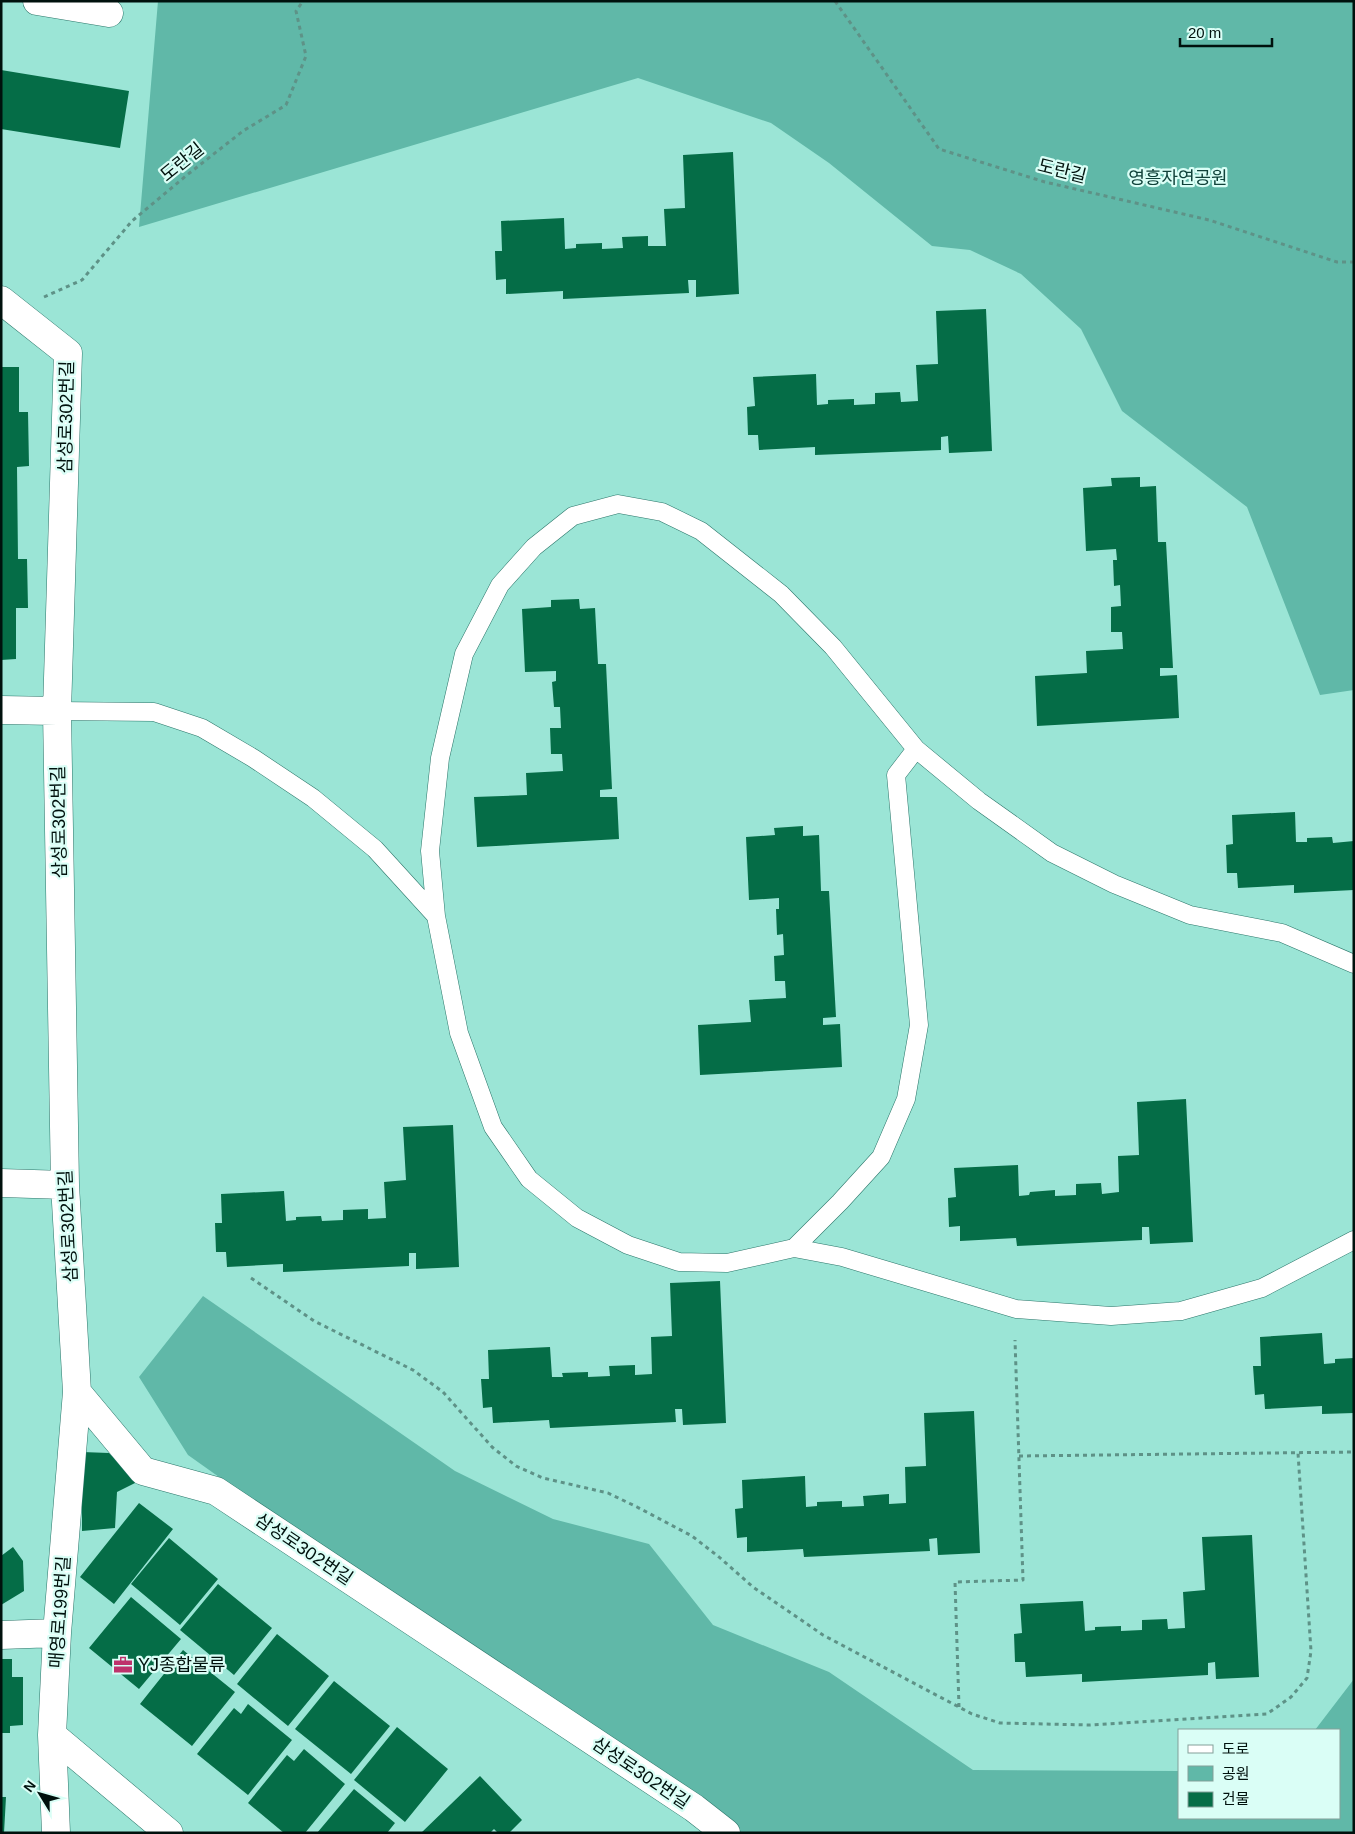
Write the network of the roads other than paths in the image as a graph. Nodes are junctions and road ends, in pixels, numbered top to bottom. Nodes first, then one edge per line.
1 (37, 1) edge
2 (109, 13) dead end
3 (8, 305) edge
4 (1, 710) edge
5 (57, 711) junction
6 (916, 749) junction
7 (436, 916) junction
8 (1354, 964) edge
9 (1, 1183) edge
10 (65, 1186) junction
11 (1354, 1240) edge
12 (794, 1248) junction
13 (77, 1392) junction
14 (57, 1633) junction
15 (1, 1635) edge
16 (52, 1735) junction
17 (56, 1833) edge
18 (169, 1833) edge
19 (726, 1833) edge

1 - 2 street
3 - 5 street, 삼성로302번길
4 - 5 street
5 - 7 lane
5 - 10 street, 삼성로302번길
6 - 7 lane
6 - 8 lane
6 - 12 lane
7 - 12 lane
9 - 10 street
10 - 13 street, 삼성로302번길
11 - 12 lane
13 - 14 street, 매영로199번길
13 - 19 street, 삼성로302번길
14 - 15 street
14 - 16 street, 매영로199번길
16 - 17 street, 매영로199번길
16 - 18 street

